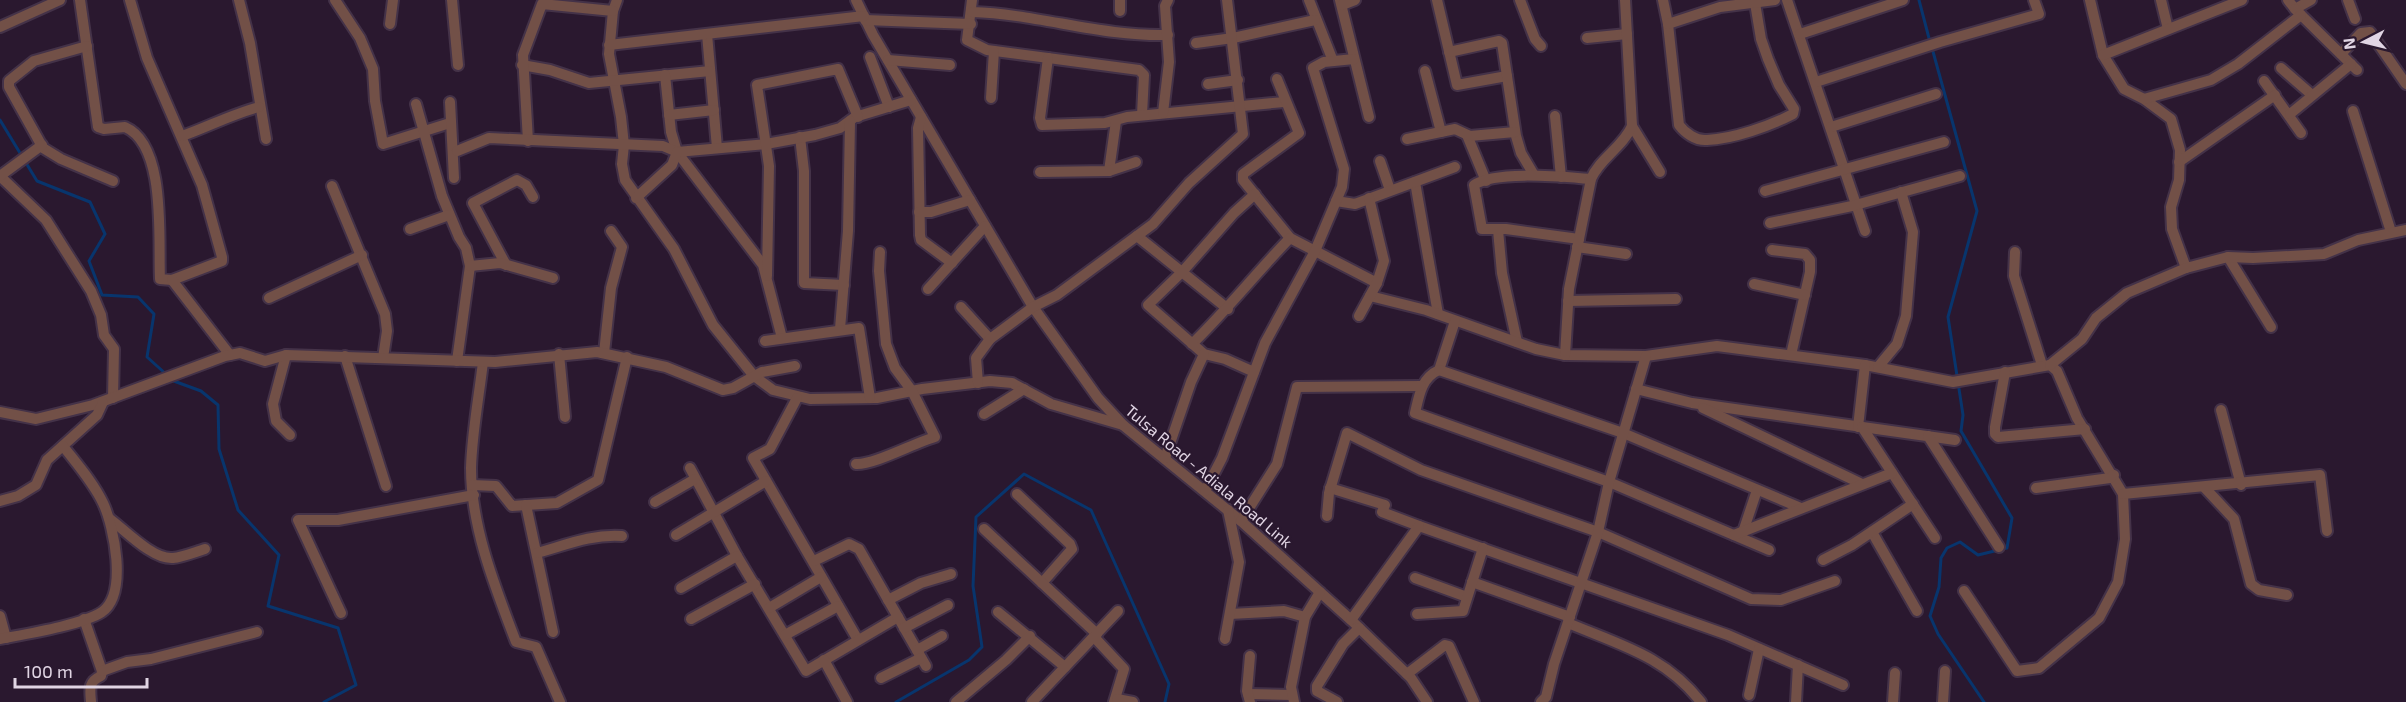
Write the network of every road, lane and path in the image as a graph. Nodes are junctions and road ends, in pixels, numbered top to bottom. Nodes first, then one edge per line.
1 (60, 0) edge
2 (80, 0) edge
3 (130, 0) edge
4 (239, 0) edge
5 (335, 0) edge
6 (393, 0) edge
7 (452, 0) edge
8 (855, 0) edge
9 (972, 0) edge
10 (1168, 0) edge
11 (1227, 0) edge
12 (1309, 0) edge
13 (1355, 0) edge
14 (1437, 0) edge
15 (1520, 0) edge
16 (1625, 0) edge
17 (1663, 0) edge
18 (1774, 0) edge
19 (1787, 0) edge
20 (1903, 0) edge
21 (2034, 0) edge
22 (2090, 0) edge
23 (2161, 0) edge
24 (2242, 0) edge
25 (2288, 0) edge
26 (2311, 0) edge
27 (2348, 0) edge
28 (1341, 2) edge
29 (1755, 3) junction
30 (615, 5) edge
31 (972, 12) junction
32 (2298, 12) junction
33 (865, 18) junction
34 (2355, 19) dead end
35 (1315, 20) junction
36 (390, 24) dead end
37 (971, 24) junction
38 (1668, 24) junction
39 (0, 27) edge
40 (2168, 29) junction
41 (707, 34) junction
42 (1627, 34) junction
43 (1800, 34) junction
44 (1168, 35) junction
45 (1233, 38) junction
46 (1587, 38) dead end
47 (1196, 43) dead end
48 (609, 45) junction
49 (87, 46) junction
50 (1541, 46) dead end
51 (994, 51) junction
52 (1449, 52) junction
53 (2341, 54) junction
54 (2103, 55) junction
55 (870, 57) dead end
56 (1048, 58) junction
57 (1354, 59) junction
58 (888, 60) junction
59 (1333, 62) junction
60 (458, 65) dead end
61 (522, 65) junction
62 (950, 65) dead end
63 (2281, 68) dead end
64 (1425, 71) dead end
65 (711, 72) junction
66 (665, 75) junction
67 (1507, 76) junction
68 (1277, 79) dead end
69 (1238, 80) junction
70 (2264, 81) dead end
71 (614, 82) junction
72 (1816, 82) junction
73 (1208, 84) dead end
74 (2406, 84) edge
75 (1936, 94) dead end
76 (2275, 95) junction
77 (2312, 95) junction
78 (991, 98) dead end
79 (2144, 99) junction
80 (912, 100) junction
81 (450, 102) dead end
82 (1284, 102) junction
83 (416, 104) dead end
84 (1242, 106) junction
85 (259, 107) junction
86 (889, 107) junction
87 (714, 110) junction
88 (2354, 111) dead end
89 (1163, 113) junction
90 (2290, 114) junction
91 (669, 115) junction
92 (1142, 115) junction
93 (1555, 116) dead end
94 (921, 117) junction
95 (1370, 117) dead end
96 (854, 119) junction
97 (1116, 120) junction
98 (450, 123) junction
99 (1632, 126) junction
100 (1831, 127) junction
101 (423, 131) junction
102 (1442, 132) junction
103 (1515, 132) junction
104 (2301, 133) dead end
105 (1467, 135) junction
106 (182, 136) junction
107 (800, 137) junction
108 (266, 139) dead end
109 (1407, 139) dead end
110 (528, 141) junction
111 (1944, 142) dead end
112 (766, 144) junction
113 (42, 145) junction
114 (624, 145) junction
115 (717, 148) junction
116 (457, 151) dead end
117 (677, 153) junction
118 (1380, 161) dead end
119 (1136, 162) dead end
120 (2180, 162) junction
121 (1455, 167) dead end
122 (1846, 170) junction
123 (1110, 171) junction
124 (1040, 172) dead end
125 (1660, 172) dead end
126 (1534, 175) junction
127 (0, 176) edge
128 (1960, 176) dead end
129 (1561, 177) junction
130 (454, 178) dead end
131 (1591, 179) junction
132 (113, 181) dead end
133 (1486, 181) junction
134 (1415, 182) junction
135 (332, 186) dead end
136 (1390, 190) junction
137 (1764, 191) dead end
138 (1901, 192) junction
139 (1255, 194) junction
140 (533, 197) dead end
141 (636, 198) junction
142 (1369, 198) junction
143 (970, 200) junction
144 (1336, 201) junction
145 (1857, 205) junction
146 (919, 212) junction
147 (450, 215) junction
148 (1770, 223) dead end
149 (985, 226) junction
150 (410, 229) dead end
151 (1498, 230) junction
152 (2406, 230) edge
153 (611, 231) dead end
154 (1865, 231) dead end
155 (2391, 232) junction
156 (1137, 236) junction
157 (1290, 238) junction
158 (1578, 243) junction
159 (1772, 250) dead end
160 (1314, 251) junction
161 (880, 252) dead end
162 (2015, 252) dead end
163 (1626, 254) dead end
164 (362, 255) junction
165 (2228, 257) junction
166 (952, 263) junction
167 (506, 265) junction
168 (470, 266) junction
169 (2186, 268) junction
170 (1183, 271) junction
171 (767, 276) junction
172 (552, 278) dead end
173 (172, 280) junction
174 (1377, 283) junction
175 (1754, 284) dead end
176 (844, 285) junction
177 (928, 289) dead end
178 (1805, 295) junction
179 (1370, 296) junction
180 (269, 298) dead end
181 (1676, 299) dead end
182 (1569, 301) junction
183 (961, 307) dead end
184 (1033, 307) junction
185 (1228, 309) junction
186 (1438, 314) junction
187 (1359, 316) dead end
188 (1455, 321) junction
189 (2271, 327) dead end
190 (840, 329) junction
191 (782, 338) junction
192 (990, 339) junction
193 (765, 341) dead end
194 (1517, 342) junction
195 (1192, 344) junction
196 (603, 353) junction
197 (559, 354) junction
198 (1204, 354) junction
199 (230, 355) junction
200 (286, 355) junction
201 (1564, 355) junction
202 (1791, 355) junction
203 (345, 356) junction
204 (1646, 356) junction
205 (627, 357) junction
206 (383, 358) junction
207 (457, 361) junction
208 (483, 362) junction
209 (1866, 365) junction
210 (2046, 365) junction
211 (795, 366) dead end
212 (1878, 367) junction
213 (1439, 370) junction
214 (1254, 372) junction
215 (2004, 372) junction
216 (754, 376) junction
217 (978, 382) junction
218 (1421, 386) junction
219 (1024, 389) junction
220 (1636, 389) junction
221 (912, 392) junction
222 (797, 398) junction
223 (870, 399) junction
224 (108, 400) junction
225 (1692, 403) junction
226 (2221, 410) dead end
227 (0, 412) edge
228 (984, 414) dead end
229 (565, 417) dead end
230 (1123, 425) junction
231 (1860, 427) junction
232 (2085, 429) junction
233 (1623, 434) junction
234 (290, 435) dead end
235 (1928, 436) junction
236 (1955, 440) dead end
237 (63, 446) junction
238 (1165, 458) junction
239 (856, 464) dead end
240 (690, 468) dead end
241 (1892, 473) junction
242 (2114, 475) junction
243 (695, 479) junction
244 (766, 481) junction
245 (1609, 482) junction
246 (1862, 484) junction
247 (2241, 485) junction
248 (386, 486) dead end
249 (1330, 488) junction
250 (2036, 488) dead end
251 (2205, 488) junction
252 (473, 490) junction
253 (1757, 490) junction
254 (1205, 491) junction
255 (1017, 494) dead end
256 (2123, 494) junction
257 (0, 501) edge
258 (655, 502) dead end
259 (1912, 504) junction
260 (526, 505) junction
261 (1801, 508) junction
262 (1228, 510) junction
263 (714, 512) junction
264 (1327, 516) dead end
265 (110, 519) junction
266 (1241, 521) junction
267 (1419, 526) junction
268 (984, 529) dead end
269 (2327, 531) dead end
270 (1598, 532) junction
271 (1872, 532) junction
272 (1738, 533) junction
273 (676, 535) dead end
274 (622, 536) dead end
275 (1935, 538) dead end
276 (1999, 547) dead end
277 (1483, 548) junction
278 (205, 549) dead end
279 (1769, 550) dead end
280 (537, 553) junction
281 (737, 555) junction
282 (1823, 560) dead end
283 (814, 561) junction
284 (951, 574) dead end
285 (821, 577) junction
286 (1415, 578) dead end
287 (1835, 580) dead end
288 (1472, 582) junction
289 (1580, 582) junction
290 (1042, 583) junction
291 (755, 584) junction
292 (681, 588) dead end
293 (1964, 591) dead end
294 (1320, 592) junction
295 (2287, 595) dead end
296 (1467, 597) junction
297 (888, 600) junction
298 (948, 605) dead end
299 (838, 606) junction
300 (769, 608) junction
301 (1118, 611) dead end
302 (1917, 611) dead end
303 (998, 612) dead end
304 (341, 613) dead end
305 (1230, 614) junction
306 (1417, 614) dead end
307 (0, 616) edge
308 (898, 617) junction
309 (1305, 617) junction
310 (84, 619) junction
311 (691, 619) dead end
312 (1569, 620) junction
313 (1355, 624) junction
314 (904, 628) junction
315 (257, 632) dead end
316 (554, 632) dead end
317 (785, 635) junction
318 (942, 636) dead end
319 (1030, 636) junction
320 (1095, 636) junction
321 (3, 639) edge
322 (1225, 639) dead end
323 (858, 640) junction
324 (1759, 649) junction
325 (1250, 656) dead end
326 (921, 658) junction
327 (824, 660) junction
328 (1798, 665) junction
329 (1065, 668) junction
330 (102, 670) junction
331 (1945, 671) dead end
332 (1895, 673) dead end
333 (1407, 674) junction
334 (880, 678) dead end
335 (1843, 685) dead end
336 (1749, 695) dead end
337 (1249, 698) edge
338 (1319, 698) edge
339 (1293, 699) edge
340 (1115, 701) edge
341 (91, 702) edge
342 (560, 702) edge
343 (848, 702) edge
344 (956, 702) edge
345 (1032, 702) edge
346 (1133, 702) edge
347 (1337, 702) edge
348 (1427, 702) edge
349 (1474, 702) edge
350 (1541, 702) edge
351 (1701, 702) edge
352 (1796, 702) edge
353 (1893, 702) edge
354 (1943, 702) edge

1 - 39 street
2 - 49 street
3 - 106 street
4 - 85 street
5 - 101 street
6 - 36 street
7 - 60 street
8 - 33 street, Tulsa Road - Adiala Road Link
9 - 31 street
10 - 44 street
11 - 45 street
12 - 35 street
13 - 28 street
14 - 52 street
15 - 50 street
16 - 42 street
17 - 38 street
18 - 29 street
19 - 43 street
20 - 43 street
21 - 72 street
22 - 54 street
23 - 40 street
24 - 40 street
25 - 32 street
26 - 32 street
27 - 34 street
28 - 57 street
29 - 38 street
29 - 38 street
30 - 48 street
30 - 61 street
31 - 37 street
31 - 44 street
32 - 53 street
32 - 79 street
33 - 37 street
33 - 41 street
33 - 58 street, Tulsa Road - Adiala Road Link
35 - 45 street
35 - 59 street
37 - 51 street
40 - 54 street
41 - 48 street
41 - 65 street
42 - 46 street
42 - 99 street
43 - 72 street
44 - 89 street
45 - 47 street
45 - 69 street
48 - 71 street
49 - 113 street
49 - 173 street
51 - 56 street
51 - 78 street
52 - 67 street
52 - 67 street
53 - 74 street
53 - 77 street
54 - 79 street
55 - 86 street
56 - 92 street
56 - 97 street
57 - 59 street
57 - 95 street
58 - 62 street
58 - 80 street, Tulsa Road - Adiala Road Link
59 - 144 street
61 - 71 street
61 - 110 street
63 - 77 street
64 - 102 street
65 - 66 street
65 - 87 street
66 - 71 street
66 - 91 street
67 - 103 street
68 - 82 street
69 - 73 street
69 - 84 street
70 - 76 street
71 - 114 street
72 - 100 street
75 - 100 street
76 - 90 street
76 - 120 street
77 - 90 street
79 - 120 street
80 - 86 street
80 - 94 street, Tulsa Road - Adiala Road Link
81 - 98 street
82 - 84 street
82 - 139 street
83 - 101 street
84 - 89 street
84 - 156 street
85 - 106 street
85 - 108 street
86 - 96 street
87 - 91 street
87 - 115 street
88 - 155 street
89 - 92 street
90 - 104 street
91 - 117 street
92 - 97 street
93 - 129 street
94 - 143 street, Tulsa Road - Adiala Road Link
94 - 146 street
96 - 107 street
96 - 112 street
96 - 176 street
97 - 123 street
98 - 101 street
98 - 130 street
99 - 125 street
99 - 131 street
100 - 122 street
101 - 147 street
102 - 105 street
102 - 109 street
103 - 105 street
103 - 126 street
105 - 133 street
106 - 173 street
107 - 112 street
107 - 176 street
110 - 114 street
110 - 116 street
111 - 122 street
112 - 115 street
112 - 171 street
113 - 127 street
113 - 132 street
114 - 117 street
114 - 141 street
115 - 117 street
117 - 141 street
117 - 171 street
118 - 136 street
119 - 123 street
120 - 169 street
121 - 134 street
122 - 137 street
122 - 145 street
123 - 124 street
126 - 129 street
126 - 133 street
127 - 224 street
128 - 138 street
129 - 131 street
131 - 158 street
133 - 151 street
134 - 136 street
134 - 186 street
135 - 164 street
136 - 142 street
138 - 145 street
138 - 212 street
139 - 157 street
139 - 170 street
140 - 167 street
141 - 216 street
142 - 144 street
142 - 174 street
143 - 146 street
143 - 149 street, Tulsa Road - Adiala Road Link
144 - 160 street
145 - 148 street
145 - 154 street
146 - 166 street
147 - 150 street
147 - 168 street
149 - 166 street
149 - 184 street, Tulsa Road - Adiala Road Link
151 - 158 street
151 - 194 street
152 - 155 street
153 - 196 street
155 - 165 street
156 - 170 street
156 - 184 street
157 - 160 street
157 - 185 street
158 - 163 street
158 - 182 street
159 - 178 street
160 - 174 street
160 - 214 street
161 - 221 street
162 - 210 street
164 - 180 street
164 - 206 street
165 - 169 street
165 - 189 street
166 - 177 street
167 - 168 street
167 - 172 street
168 - 207 street
169 - 210 street
170 - 185 street
170 - 195 street
171 - 191 street
173 - 199 street
174 - 179 street
175 - 178 street
176 - 190 street
178 - 202 street
179 - 186 street
179 - 187 street
181 - 182 street
182 - 201 street
183 - 192 street
184 - 192 street
184 - 230 street, Tulsa Road - Adiala Road Link
185 - 195 street
186 - 188 street
188 - 194 street
188 - 213 street
190 - 191 street
190 - 223 street
191 - 193 street
192 - 217 street
194 - 201 street
195 - 198 street
196 - 197 street
196 - 205 street
197 - 208 street
197 - 229 street
198 - 214 street
198 - 238 street
199 - 200 street
199 - 224 street
200 - 203 street
200 - 234 street
201 - 204 street
202 - 204 street
202 - 209 street
203 - 206 street
203 - 248 street
204 - 220 street
205 - 216 street
205 - 260 street
206 - 207 street
207 - 208 street
208 - 252 street
209 - 212 street
209 - 231 street
210 - 215 street
210 - 232 street
211 - 216 street
212 - 215 street
213 - 218 street
213 - 233 street
214 - 254 street
215 - 232 street
216 - 222 street
217 - 219 street
217 - 221 street
218 - 245 street
218 - 266 street
219 - 228 street
219 - 230 street
220 - 225 street
220 - 233 street
221 - 223 street
221 - 239 street
222 - 223 street
222 - 244 street
224 - 227 street
224 - 237 street
225 - 231 street
225 - 246 street
226 - 247 street
230 - 238 street, Tulsa Road - Adiala Road Link
231 - 235 street
231 - 241 street
232 - 242 street
233 - 245 street
233 - 253 street
235 - 236 street
235 - 276 street
237 - 257 street
237 - 265 street
238 - 254 street, Tulsa Road - Adiala Road Link
240 - 243 street
241 - 246 street
241 - 259 street
242 - 250 street
242 - 256 street
243 - 258 street
243 - 263 street
244 - 263 street
244 - 283 street
245 - 270 street
245 - 272 street
246 - 261 street
247 - 251 street
247 - 269 street
249 - 264 street
249 - 267 street
249 - 270 street
251 - 256 street
251 - 295 street
252 - 260 street
252 - 304 street
252 - 342 street
253 - 261 street
253 - 272 street
254 - 262 street, Tulsa Road - Adiala Road Link
255 - 290 street
256 - 293 street
259 - 271 street
259 - 275 street
260 - 280 street
261 - 272 street
262 - 266 street, Tulsa Road - Adiala Road Link
262 - 305 street
263 - 273 street
263 - 281 street
265 - 278 street
265 - 310 street
266 - 294 street, Tulsa Road - Adiala Road Link
267 - 277 street
267 - 313 street
268 - 290 street
270 - 287 street
270 - 289 street
271 - 282 street
271 - 302 street
272 - 279 street
274 - 280 street
277 - 288 street
277 - 289 street
280 - 316 street
281 - 291 street
281 - 292 street
283 - 285 street
283 - 297 street
284 - 297 street
285 - 299 street
285 - 300 street
286 - 296 street
288 - 296 street
288 - 312 street
289 - 312 street
289 - 324 street
290 - 320 street
291 - 300 street
291 - 311 street
294 - 309 street
294 - 313 street, Tulsa Road - Adiala Road Link
296 - 306 street
297 - 308 street
298 - 314 street
299 - 317 street
299 - 323 street
300 - 317 street
301 - 320 street
303 - 319 street
305 - 309 street
305 - 322 street
307 - 321 street
308 - 314 street
308 - 323 street
309 - 339 street
310 - 321 street
310 - 330 street
312 - 350 street
312 - 351 street
313 - 333 street, Tulsa Road - Adiala Road Link
313 - 338 street
314 - 326 street
315 - 330 street
317 - 327 street
318 - 326 street
319 - 329 street
319 - 344 street
320 - 329 street
320 - 340 street
323 - 327 street
324 - 328 street
324 - 336 street
325 - 337 street
326 - 334 street
327 - 343 street
328 - 335 street
328 - 352 street
329 - 345 street
330 - 341 street
331 - 354 street
332 - 353 street
333 - 348 street, Tulsa Road - Adiala Road Link
333 - 349 street
337 - 339 street
338 - 347 street
340 - 346 street

